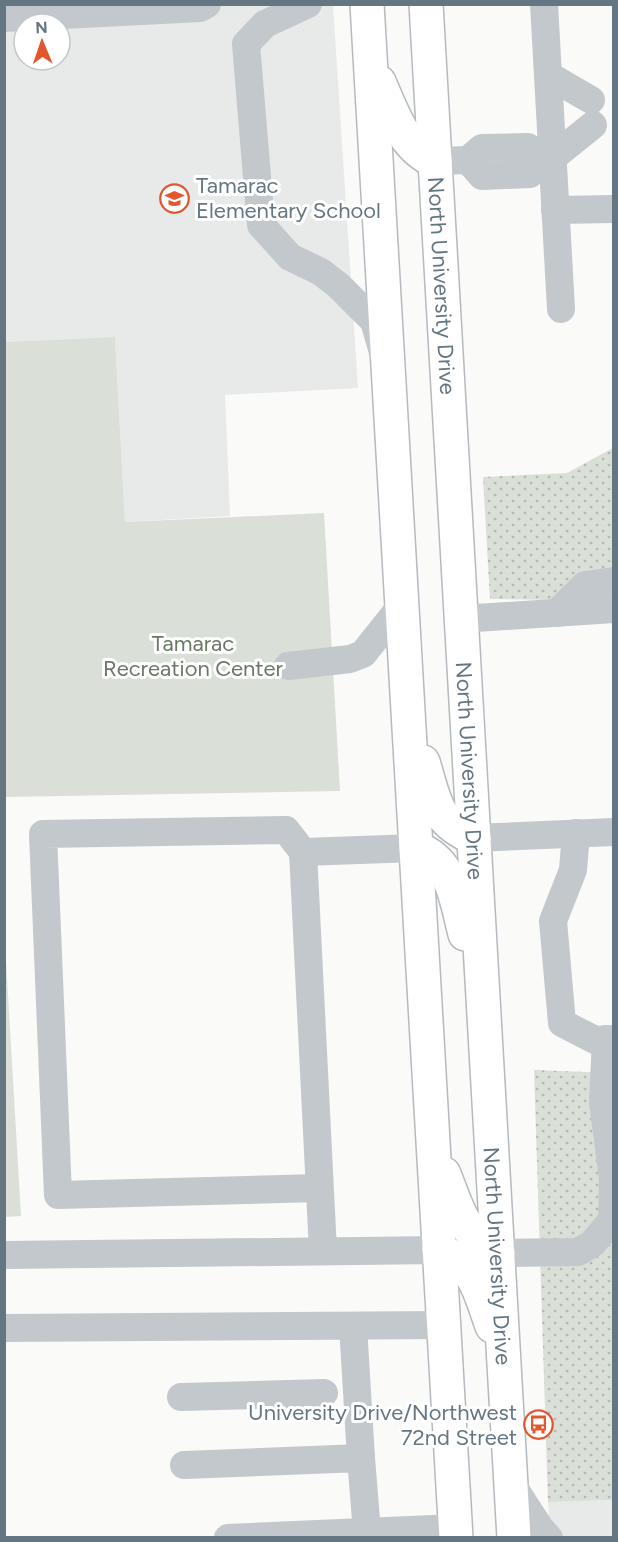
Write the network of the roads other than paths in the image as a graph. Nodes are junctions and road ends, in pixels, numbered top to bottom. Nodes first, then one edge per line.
1 (207, 4) edge
2 (308, 4) edge
3 (367, 4) edge
4 (426, 4) edge
5 (544, 4) edge
6 (4, 18) edge
7 (371, 64) junction
8 (548, 75) junction
9 (548, 159) junction
10 (435, 161) junction
11 (614, 209) edge
12 (555, 210) junction
13 (561, 309) dead end
14 (388, 368) junction
15 (614, 581) edge
16 (402, 605) junction
17 (614, 609) edge
18 (557, 613) junction
19 (461, 619) junction
20 (288, 666) dead end
21 (409, 717) junction
22 (614, 832) edge
23 (576, 833) junction
24 (474, 838) junction
25 (416, 848) junction
26 (303, 852) junction
27 (483, 1008) junction
28 (610, 1039) edge
29 (433, 1147) junction
30 (320, 1188) junction
31 (439, 1250) junction
32 (323, 1251) junction
33 (498, 1253) junction
34 (4, 1255) edge
35 (353, 1326) junction
36 (444, 1326) junction
37 (4, 1328) edge
38 (504, 1356) junction
39 (324, 1393) dead end
40 (181, 1398) dead end
41 (362, 1458) junction
42 (184, 1465) dead end
43 (511, 1483) junction
44 (367, 1532) junction
45 (456, 1533) edge
46 (228, 1538) edge
47 (514, 1538) edge
48 (549, 1538) edge

1 - 6 street
2 - 14 street
3 - 7 main road
4 - 10 main road, North University Drive
5 - 8 street
7 - 10 main road
7 - 14 main road
8 - 9 street
8 - 9 street
9 - 10 street
9 - 12 street
10 - 19 main road, North University Drive
11 - 12 street
12 - 13 street
14 - 16 main road
15 - 18 street
16 - 20 street
16 - 21 main road
17 - 18 street
18 - 19 street
19 - 24 main road, North University Drive
21 - 24 main road
21 - 25 main road
22 - 23 street
23 - 24 street
23 - 28 street
24 - 27 main road, North University Drive
25 - 26 street
25 - 27 main road
25 - 29 main road
26 - 30 street
26 - 30 street
27 - 33 main road, North University Drive
28 - 33 street
29 - 31 main road
29 - 33 main road
30 - 32 street
31 - 32 street
31 - 36 main road
31 - 38 main road
32 - 34 street
33 - 38 main road, North University Drive
35 - 36 street
35 - 37 street
35 - 41 street
36 - 45 main road
38 - 43 main road, North University Drive
39 - 40 street
41 - 42 street
41 - 44 street
43 - 47 main road, North University Drive
43 - 48 street
44 - 45 street
44 - 46 street

